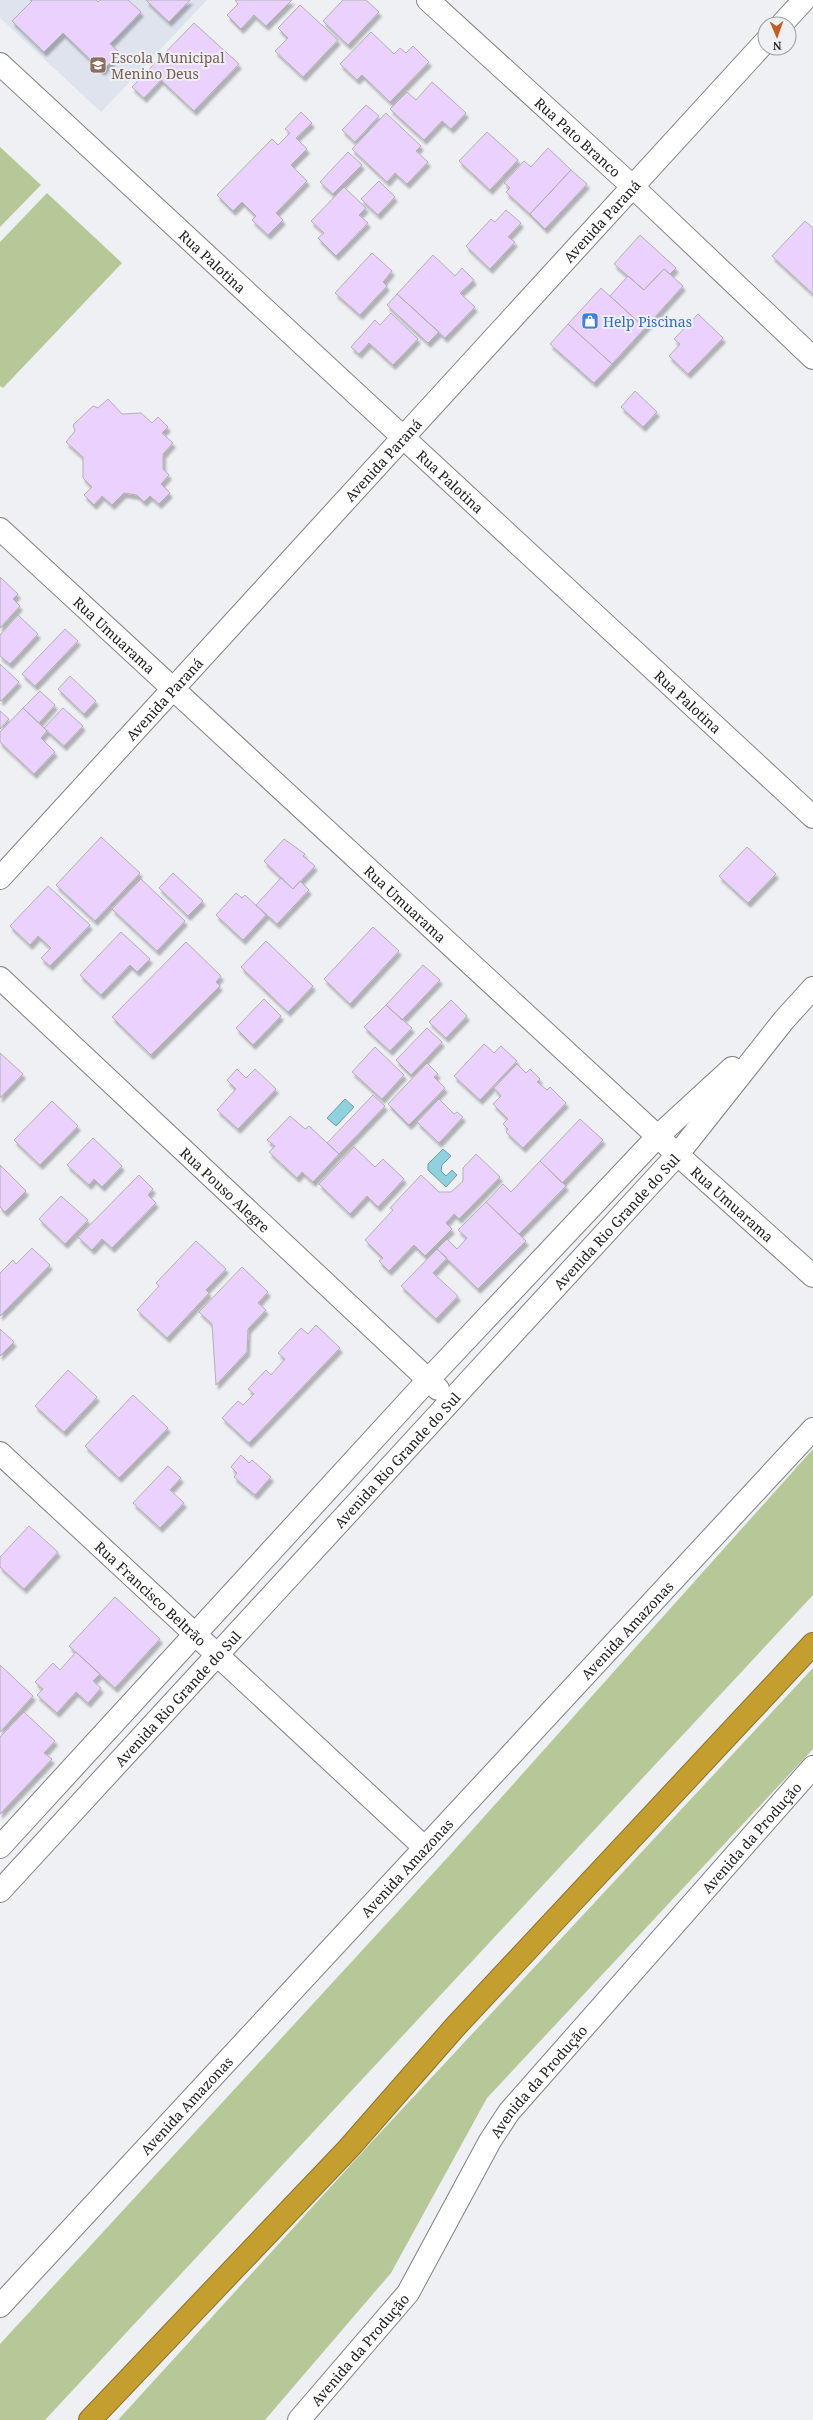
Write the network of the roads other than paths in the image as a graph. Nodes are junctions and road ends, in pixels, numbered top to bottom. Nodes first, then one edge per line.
1 (428, 0) edge
2 (804, 0) edge
3 (789, 16) edge
4 (757, 51) edge
5 (0, 64) edge
6 (632, 186) junction
7 (813, 358) edge
8 (402, 437) junction
9 (0, 529) edge
10 (173, 688) junction
11 (813, 817) edge
12 (0, 878) edge
13 (0, 978) edge
14 (813, 988) edge
15 (784, 1020) junction
16 (659, 1135) junction
17 (678, 1154) junction
18 (813, 1276) edge
19 (428, 1380) junction
20 (451, 1401) junction
21 (813, 1429) edge
22 (0, 1453) edge
23 (195, 1634) junction
24 (813, 1644) edge
25 (217, 1655) junction
26 (813, 1767) edge
27 (0, 1847) edge
28 (425, 1848) junction
29 (0, 1891) edge
30 (0, 2306) edge
31 (90, 2420) edge
32 (299, 2420) edge

1 - 6 street, Rua Pato Branco
2 - 3 street
4 - 6 street, Avenida Paraná
5 - 8 street, Rua Palotina
6 - 7 street, Rua Pato Branco
6 - 8 street, Avenida Paraná
8 - 10 street, Avenida Paraná
8 - 11 street, Rua Palotina
9 - 10 street, Rua Umuarama
10 - 12 street, Avenida Paraná
10 - 16 street, Rua Umuarama
13 - 19 street, Rua Pouso Alegre
14 - 15 street, Avenida Rio Grande do Sul
15 - 16 street, Avenida Rio Grande do Sul
15 - 17 street, Avenida Rio Grande do Sul
16 - 17 street, Rua Umuarama
16 - 19 street, Avenida Rio Grande do Sul
17 - 18 street, Rua Umuarama
17 - 20 street, Avenida Rio Grande do Sul
19 - 20 street, Rua Pouso Alegre
19 - 23 street, Avenida Rio Grande do Sul
20 - 25 street, Avenida Rio Grande do Sul
21 - 28 street, Avenida Amazonas
22 - 23 street, Rua Francisco Beltrão
23 - 25 street, Rua Francisco Beltrão
23 - 27 street, Avenida Rio Grande do Sul
24 - 31 highway
25 - 28 street, Rua Francisco Beltrão
25 - 29 street, Avenida Rio Grande do Sul
26 - 32 street, Avenida da Produção
28 - 30 street, Avenida Amazonas

